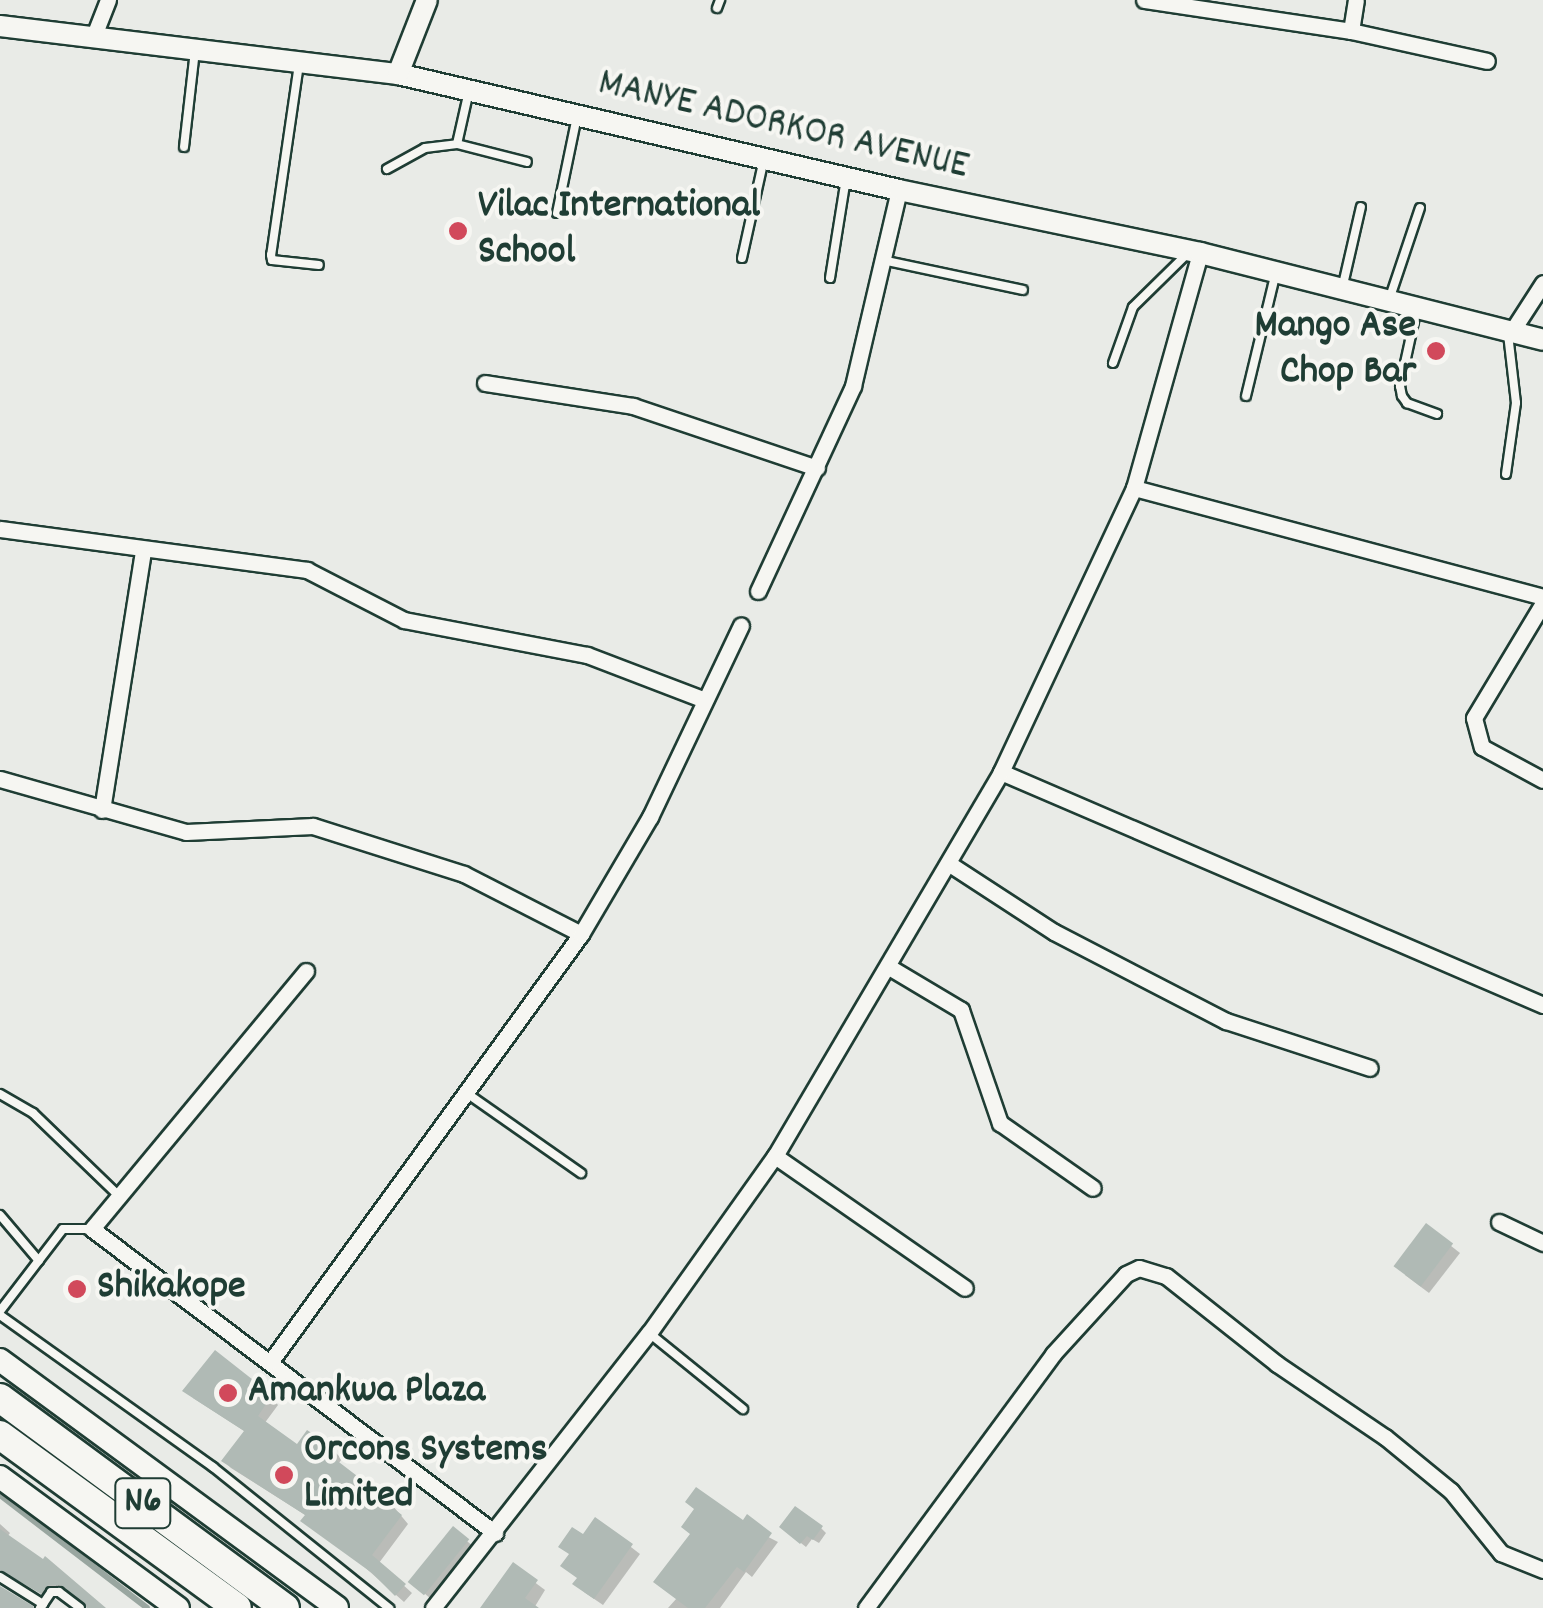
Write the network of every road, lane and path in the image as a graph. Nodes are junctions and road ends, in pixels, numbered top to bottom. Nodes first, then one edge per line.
1 (108, 0) edge
2 (428, 0) edge
3 (1144, 0) edge
4 (1356, 0) edge
5 (0, 26) edge
6 (1350, 32) junction
7 (93, 38) junction
8 (195, 51) junction
9 (1487, 61) dead end
10 (299, 63) junction
11 (398, 74) junction
12 (469, 90) junction
13 (578, 116) junction
14 (457, 144) junction
15 (184, 147) dead end
16 (764, 159) junction
17 (527, 162) dead end
18 (387, 169) dead end
19 (846, 178) junction
20 (899, 190) junction
21 (1361, 207) dead end
22 (1420, 208) dead end
23 (557, 213) dead end
24 (1195, 252) junction
25 (742, 258) dead end
26 (882, 260) junction
27 (319, 264) dead end
28 (1276, 272) junction
29 (830, 278) dead end
30 (1543, 282) edge
31 (1342, 288) junction
32 (1023, 290) dead end
33 (1389, 300) junction
34 (1418, 308) junction
35 (1510, 330) junction
36 (1543, 340) edge
37 (1114, 364) dead end
38 (484, 383) dead end
39 (1246, 396) dead end
40 (1437, 414) dead end
41 (817, 468) junction
42 (1506, 474) dead end
43 (1134, 488) junction
44 (0, 530) edge
45 (143, 550) junction
46 (758, 590) dead end
47 (1543, 600) edge
48 (741, 625) dead end
49 (705, 700) junction
50 (1001, 772) junction
51 (0, 779) edge
52 (1543, 780) edge
53 (102, 810) junction
54 (948, 864) junction
55 (581, 934) junction
56 (888, 967) junction
57 (306, 970) dead end
58 (1543, 1005) edge
59 (1370, 1068) dead end
60 (0, 1094) edge
61 (468, 1094) junction
62 (775, 1156) junction
63 (581, 1173) dead end
64 (1093, 1188) dead end
65 (118, 1194) junction
66 (0, 1215) edge
67 (1499, 1222) dead end
68 (92, 1229) junction
69 (1543, 1243) edge
70 (38, 1261) junction
71 (965, 1288) dead end
72 (0, 1313) edge
73 (649, 1333) junction
74 (0, 1360) edge
75 (271, 1361) junction
76 (0, 1398) edge
77 (743, 1410) dead end
78 (0, 1435) edge
79 (0, 1477) edge
80 (494, 1533) junction
81 (1543, 1570) edge
82 (0, 1578) edge
83 (42, 1606) edge
84 (80, 1608) edge
85 (178, 1608) edge
86 (237, 1608) edge
87 (285, 1608) edge
88 (337, 1608) edge
89 (389, 1608) edge
90 (433, 1608) edge
91 (866, 1608) edge

1 - 7 street
2 - 11 street
3 - 6 street
4 - 6 street
5 - 7 street, MANYE ADORKOR AVENUE
6 - 9 street
7 - 8 street, MANYE ADORKOR AVENUE
8 - 10 street, MANYE ADORKOR AVENUE
8 - 15 lane
10 - 11 street, MANYE ADORKOR AVENUE
10 - 27 lane
11 - 12 street, MANYE ADORKOR AVENUE
12 - 13 street, MANYE ADORKOR AVENUE
12 - 14 lane
13 - 16 street, MANYE ADORKOR AVENUE
13 - 23 lane
14 - 17 lane
14 - 18 lane
16 - 19 street, MANYE ADORKOR AVENUE
16 - 25 lane
19 - 20 street, MANYE ADORKOR AVENUE
19 - 29 lane
20 - 24 street, MANYE ADORKOR AVENUE
20 - 26 street
21 - 31 lane
22 - 33 lane
24 - 28 street, MANYE ADORKOR AVENUE
24 - 37 lane
24 - 43 street
26 - 32 lane
26 - 41 street
28 - 31 street, MANYE ADORKOR AVENUE
28 - 39 lane
30 - 35 street
31 - 33 street, MANYE ADORKOR AVENUE
33 - 34 street, MANYE ADORKOR AVENUE
34 - 35 street, MANYE ADORKOR AVENUE
34 - 40 lane
35 - 36 street, MANYE ADORKOR AVENUE
35 - 42 lane
38 - 41 street
41 - 46 street
43 - 47 street
43 - 50 street
44 - 45 street
45 - 49 street
45 - 53 street
47 - 52 street
48 - 49 street
49 - 55 street
50 - 54 street
50 - 58 street
51 - 53 street
53 - 55 street
54 - 56 street
54 - 59 street
55 - 61 street
56 - 62 street
56 - 64 street
57 - 65 street
60 - 65 lane
61 - 63 lane
61 - 75 street
62 - 71 street
62 - 73 street
65 - 68 street
66 - 70 lane
67 - 69 street
68 - 70 lane
68 - 75 street
70 - 72 lane
72 - 89 lane
73 - 77 lane
73 - 80 street
74 - 88 main road
75 - 80 street
76 - 87 highway, N6
78 - 86 highway, N6
79 - 85 main road
80 - 90 street
81 - 91 street
82 - 83 lane
83 - 84 lane

